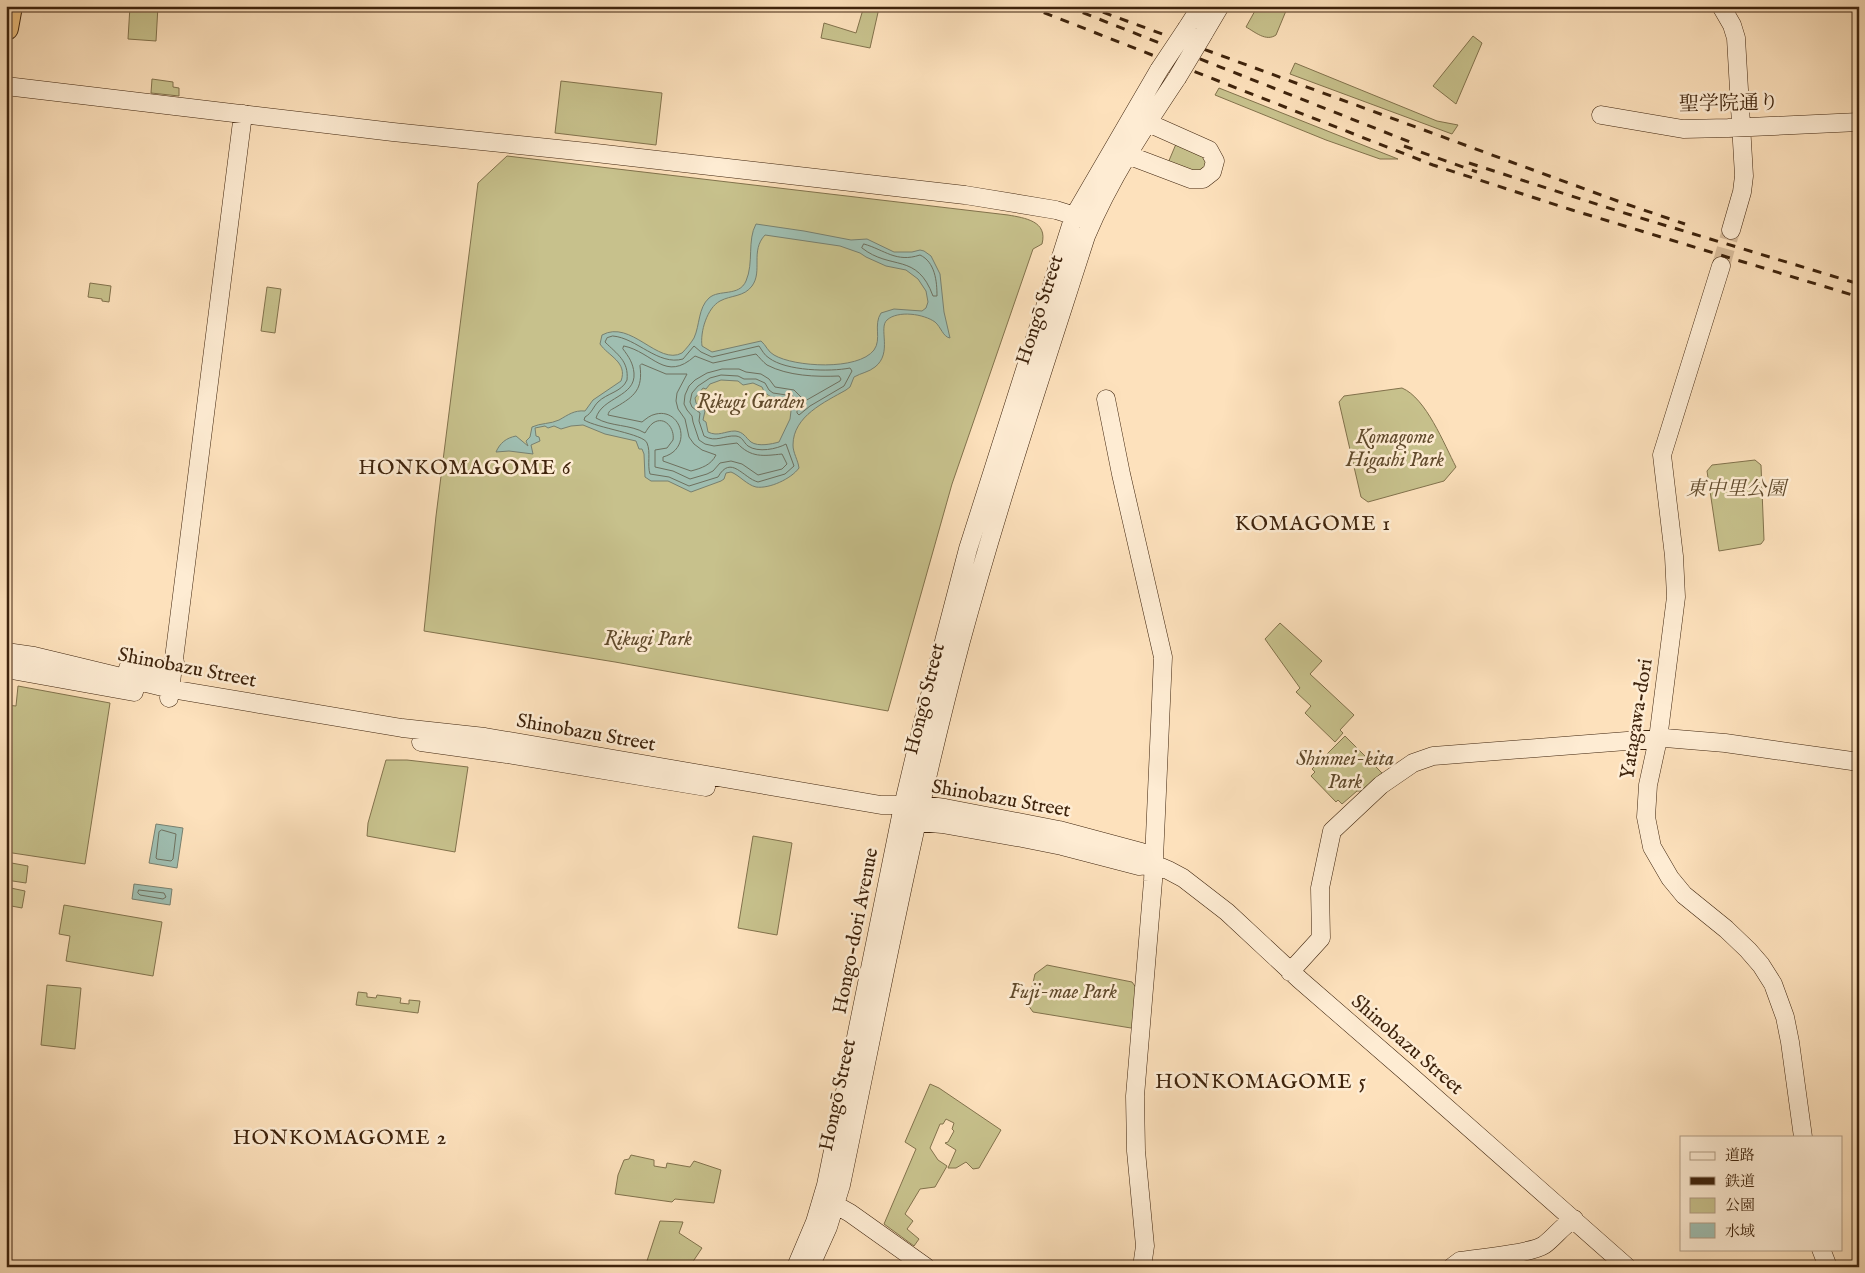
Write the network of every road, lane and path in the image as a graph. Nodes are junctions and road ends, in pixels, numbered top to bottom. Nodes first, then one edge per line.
1 (10, 6) edge
2 (1200, 6) edge
3 (1220, 6) edge
4 (1721, 6) edge
5 (6, 28) edge
6 (6, 86) edge
7 (243, 114) junction
8 (1601, 115) dead end
9 (1140, 119) junction
10 (1859, 122) edge
11 (1740, 127) junction
12 (1119, 152) junction
13 (1074, 216) junction
14 (1092, 221) junction
15 (1732, 230) tunnel mouth
16 (1720, 266) tunnel mouth
17 (1106, 399) dead end
18 (6, 652) edge
19 (34, 656) junction
20 (174, 662) junction
21 (6, 669) edge
22 (170, 694) junction
23 (1658, 738) junction
24 (1859, 762) edge
25 (922, 805) junction
26 (907, 816) junction
27 (1154, 864) junction
28 (1290, 972) junction
29 (1803, 1136) edge
30 (829, 1201) junction
31 (1574, 1219) junction
32 (1821, 1250) edge
33 (796, 1267) edge
34 (810, 1267) edge
35 (926, 1267) edge
36 (1142, 1267) edge
37 (1452, 1267) edge
38 (1627, 1267) edge
39 (1828, 1267) edge

1 - 5 highway
2 - 9 street, bridge
3 - 9 street, bridge
4 - 11 street
6 - 7 street
7 - 13 street
7 - 20 street
8 - 11 street, 聖学院通り
9 - 12 street
9 - 12 street
10 - 11 street, 聖学院通り
11 - 15 street
12 - 13 street, Hongō Street
12 - 14 street, Hongō Street
13 - 14 street
13 - 26 street, Hongō Street
14 - 25 street, Hongō Street
16 - 23 street, Yatagawa-dori
17 - 27 street
18 - 19 street, Shinobazu Street
19 - 20 street
19 - 22 street, Shinobazu Street
20 - 22 street
21 - 22 street, Shinobazu Street
22 - 26 street, Shinobazu Street
23 - 24 street
23 - 28 street
23 - 29 street, Yatagawa-dori
25 - 26 street, Hongō Street
25 - 27 street, Shinobazu Street
26 - 27 street, Shinobazu Street
26 - 30 street, Hongō Street
27 - 28 street, Shinobazu Street
27 - 36 street
28 - 31 street, Shinobazu Street
30 - 33 street
30 - 34 street, Hongō Street
30 - 35 street
31 - 37 street
31 - 38 street, Shinobazu Street
32 - 39 street

